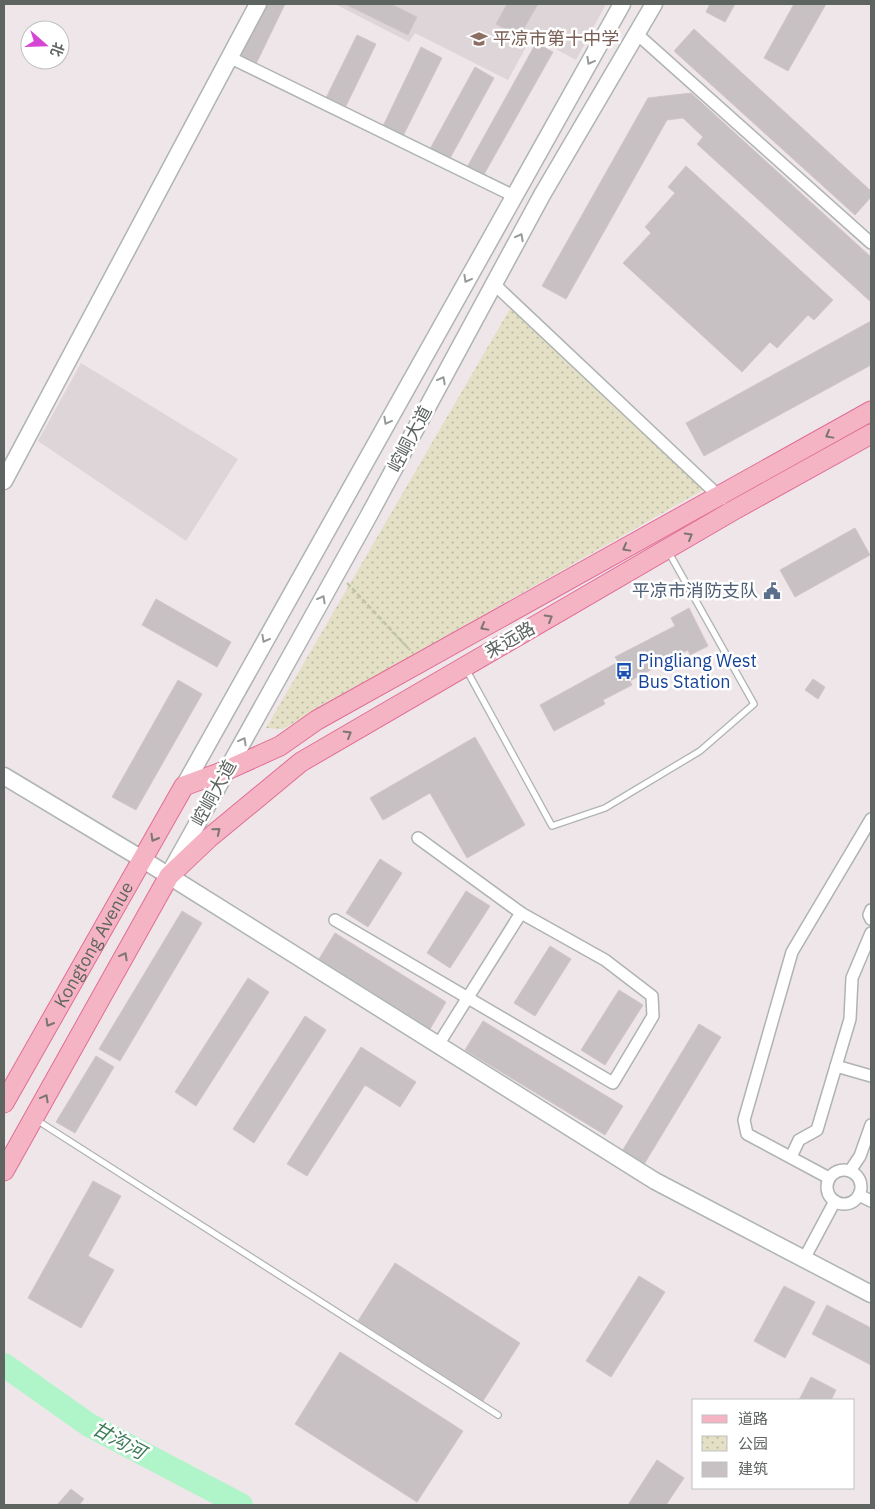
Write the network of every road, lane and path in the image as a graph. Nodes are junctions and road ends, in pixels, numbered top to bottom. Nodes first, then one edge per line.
1 (258, 4) edge
2 (622, 4) edge
3 (654, 4) edge
4 (637, 34) junction
5 (231, 58) junction
6 (514, 196) junction
7 (871, 243) edge
8 (494, 284) junction
9 (871, 411) edge
10 (871, 434) edge
11 (4, 481) edge
12 (719, 496) junction
13 (734, 510) junction
14 (667, 550) junction
15 (337, 573) junction
16 (422, 662) junction
17 (464, 666) junction
18 (227, 770) junction
19 (4, 776) edge
20 (184, 786) junction
21 (871, 819) edge
22 (418, 838) dead end
23 (142, 859) junction
24 (169, 876) junction
25 (871, 910) edge
26 (521, 913) junction
27 (871, 919) edge
28 (335, 920) dead end
29 (871, 933) edge
30 (468, 998) junction
31 (438, 1045) junction
32 (836, 1066) junction
33 (871, 1076) edge
34 (4, 1102) edge
35 (33, 1118) junction
36 (871, 1125) edge
37 (791, 1158) junction
38 (4, 1171) edge
39 (850, 1171) junction
40 (829, 1178) junction
41 (859, 1195) junction
42 (835, 1201) junction
43 (871, 1201) edge
44 (804, 1259) junction
45 (871, 1294) edge
46 (498, 1415) dead end

1 - 5 main road
2 -> 6 main road, 崆峒大道
3 - 4 main road, 崆峒大道
4 - 7 street
8 -> 4 main road, 崆峒大道
5 - 6 street
5 - 11 main road
6 -> 20 main road, 崆峒大道
8 - 12 street
15 -> 8 main road, 崆峒大道
9 -> 12 main road, 来远路
10 - 13 main road, 来远路
12 - 13 street
12 -> 16 main road, 来远路
14 -> 13 main road, 来远路
17 -> 14 main road, 来远路
14 - 17 lane
15 - 16 path
18 -> 15 main road, 崆峒大道
16 - 18 main road, 来远路
24 -> 17 main road, 来远路
18 - 20 main road, 来远路
18 - 24 main road, 崆峒大道
19 - 23 main road
20 -> 23 main road, Kongtong Avenue
21 - 37 street
22 - 26 street
23 - 24 main road
23 -> 34 main road, Kongtong Avenue
24 - 31 main road
35 -> 24 main road, Kongtong Avenue
25 - 27 street
26 - 30 street
26 - 30 street
28 - 30 street
29 - 32 street
30 - 31 street
31 - 44 main road
32 - 33 street
32 - 37 street
35 - 38 main road, Kongtong Avenue
35 - 46 lane
36 - 39 street
37 - 40 street
39 - 40 street
39 - 41 street
40 - 42 street
41 - 42 street
41 - 43 street
42 - 44 street
44 - 45 main road

